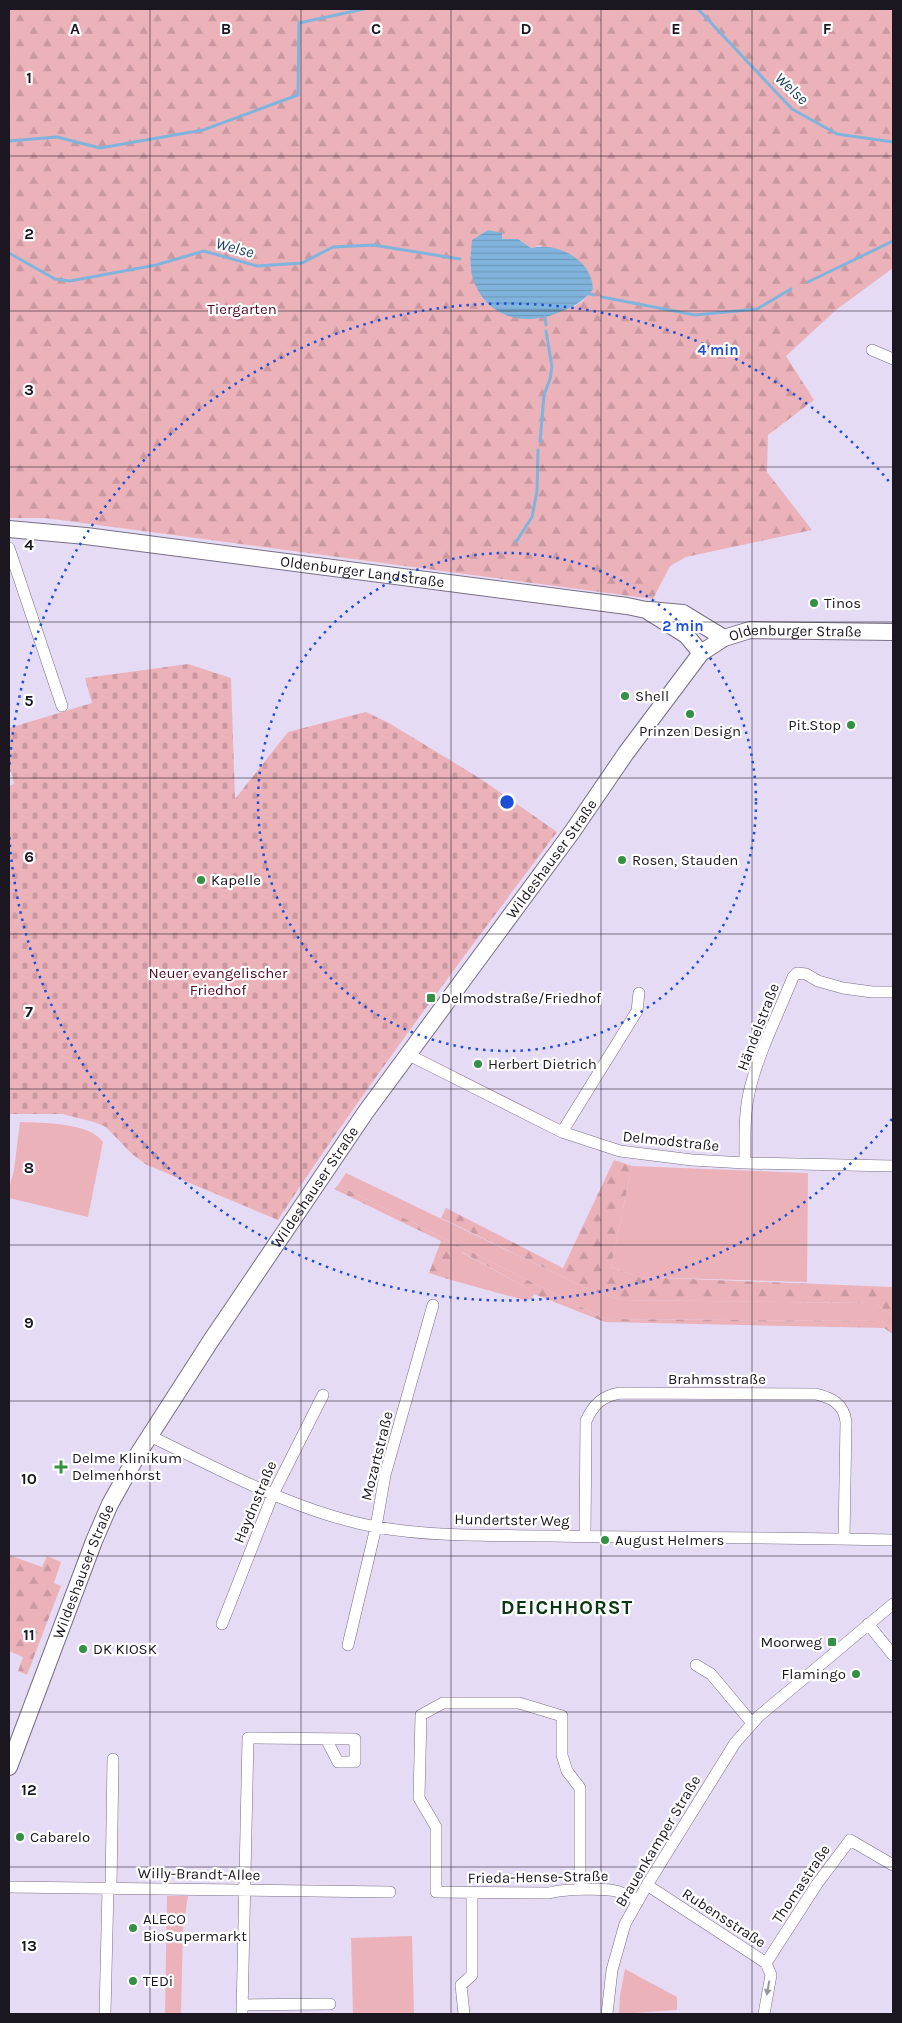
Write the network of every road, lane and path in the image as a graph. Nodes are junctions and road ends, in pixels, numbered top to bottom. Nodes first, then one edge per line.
1 (872, 350) dead end
2 (893, 359) edge
3 (9, 529) edge
4 (9, 548) edge
5 (646, 610) junction
6 (893, 632) edge
7 (724, 638) junction
8 (701, 653) junction
9 (62, 706) dead end
10 (893, 992) edge
11 (640, 993) dead end
12 (407, 1054) junction
13 (562, 1132) junction
14 (745, 1163) junction
15 (893, 1166) edge
16 (433, 1306) dead end
17 (323, 1395) dead end
18 (150, 1436) junction
19 (273, 1494) junction
20 (376, 1527) junction
21 (585, 1537) junction
22 (844, 1538) junction
23 (893, 1540) edge
24 (893, 1604) edge
25 (222, 1624) dead end
26 (868, 1624) junction
27 (348, 1645) dead end
28 (893, 1655) edge
29 (696, 1665) dead end
30 (752, 1723) junction
31 (326, 1739) dead end
32 (113, 1759) dead end
33 (9, 1767) edge
34 (893, 1865) edge
35 (647, 1885) junction
36 (9, 1886) edge
37 (110, 1888) junction
38 (244, 1890) junction
39 (580, 1890) junction
40 (390, 1892) dead end
41 (472, 1893) junction
42 (638, 1900) junction
43 (766, 1963) junction
44 (330, 2004) dead end
45 (242, 2010) edge
46 (105, 2014) edge
47 (464, 2014) edge
48 (607, 2014) edge
49 (764, 2014) edge

1 - 2 street
3 - 5 main road, Oldenburger Landstraße
4 - 9 street
5 - 7 main road
5 - 8 main road, Oldenburger Landstraße
6 - 7 main road, Oldenburger Straße
7 - 8 main road, Oldenburger Straße
8 - 12 main road, Wildeshauser Straße
10 - 14 street, Händelstraße
11 - 13 street
12 - 13 street, Delmodstraße
12 - 18 main road, Wildeshauser Straße
13 - 14 street, Delmodstraße
14 - 15 street, Delmodstraße
16 - 20 street, Mozartstraße
17 - 19 street, Haydnstraße
18 - 19 street, Hundertster Weg
18 - 33 main road, Wildeshauser Straße
19 - 20 street, Hundertster Weg
19 - 25 street, Haydnstraße
20 - 21 street, Hundertster Weg
20 - 27 street, Mozartstraße
21 - 22 street, Hundertster Weg
21 - 22 street, Brahmsstraße
22 - 23 street, Hundertster Weg
24 - 26 street, Brauenkamper Straße
26 - 28 street
26 - 30 street, Brauenkamper Straße
29 - 30 street
30 - 35 street, Brauenkamper Straße
31 - 38 street
32 - 37 street
34 - 43 street, Thomastraße
35 - 42 street, Brauenkamper Straße
35 - 43 street, Rubensstraße
36 - 37 street, Willy-Brandt-Allee
37 - 38 street, Willy-Brandt-Allee
37 - 46 street
38 - 40 street, Willy-Brandt-Allee
38 - 45 street
39 - 41 street, Frieda-Hense-Straße
39 - 41 street, Frieda-Hense-Straße
39 - 42 street, Frieda-Hense-Straße
41 - 47 street
42 - 48 street, Brauenkamper Straße
43 -> 49 street, Rubensstraße
44 - 45 street

